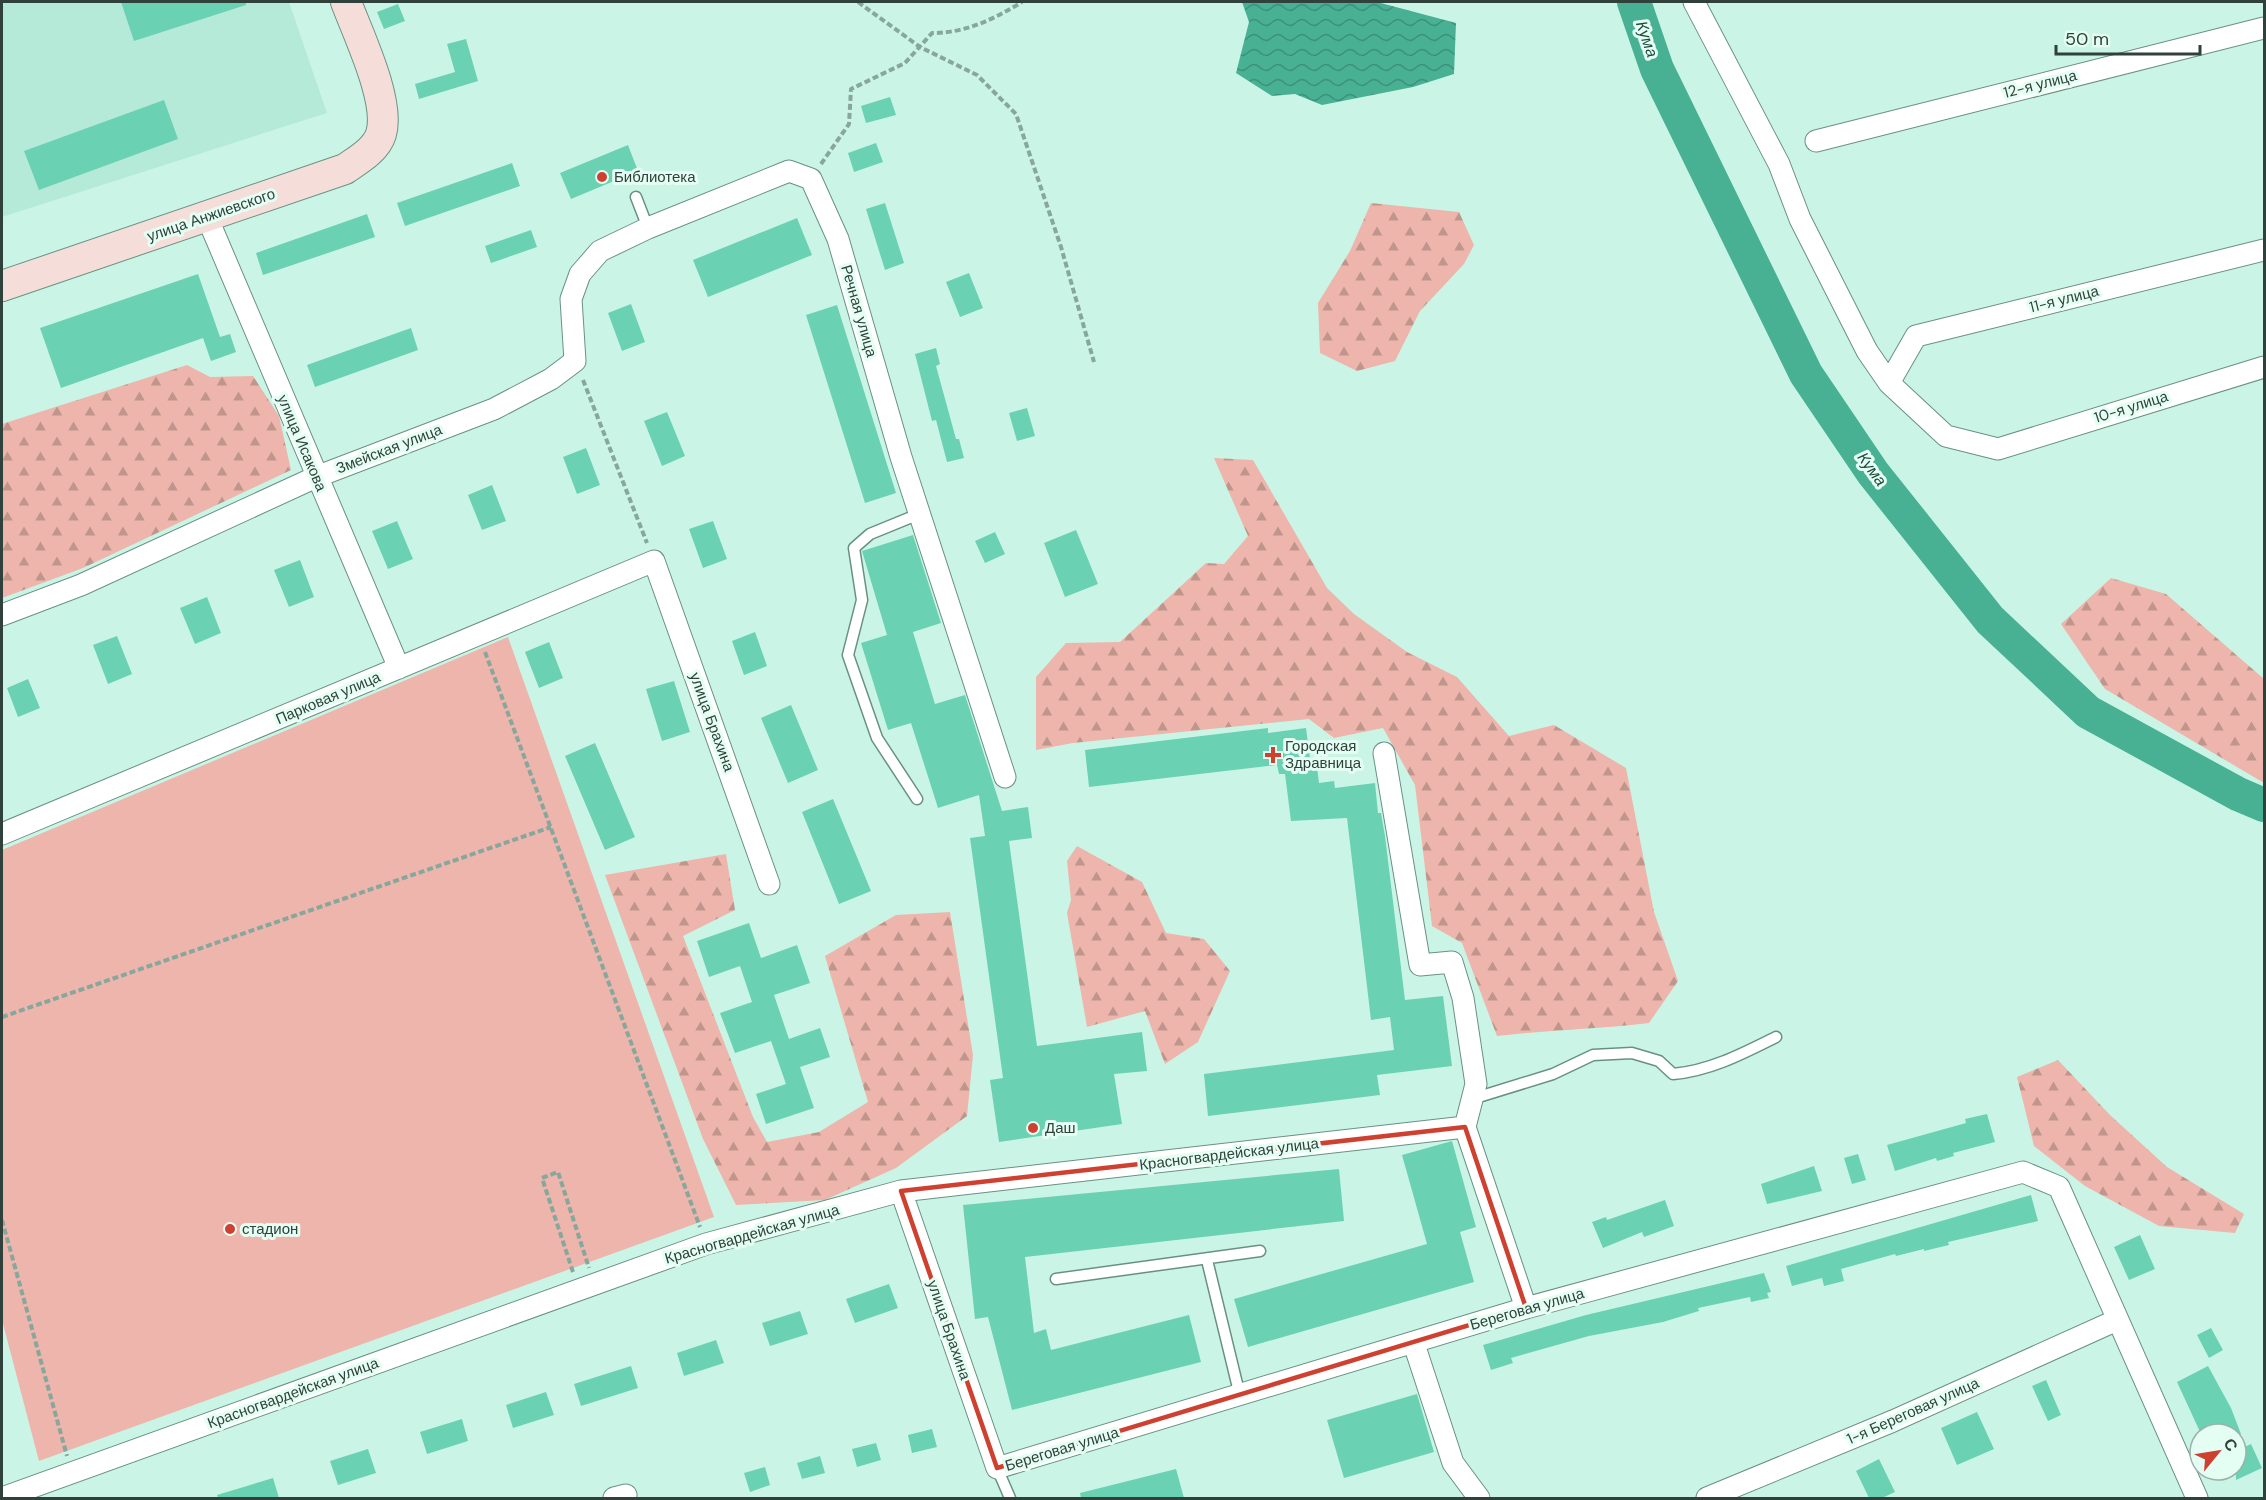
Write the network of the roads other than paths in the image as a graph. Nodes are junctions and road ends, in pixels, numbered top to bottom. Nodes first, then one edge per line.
1 (346, 2) edge
2 (1694, 2) edge
3 (2265, 28) edge
4 (1816, 141) dead end
5 (636, 197) dead end
6 (207, 217) junction
7 (648, 228) junction
8 (2265, 249) edge
9 (2, 286) edge
10 (2265, 367) edge
11 (1889, 383) junction
12 (316, 477) junction
13 (919, 514) junction
14 (654, 561) joint
15 (2, 615) edge
16 (399, 668) junction
17 (1384, 753) dead end
18 (1005, 777) dead end
19 (917, 800) dead end
20 (2, 834) edge
21 (769, 884) dead end
22 (1776, 1037) dead end
23 (1472, 1099) junction
24 (1466, 1127) junction
25 (901, 1191) junction
26 (1260, 1251) dead end
27 (1207, 1260) junction
28 (1056, 1279) dead end
29 (1526, 1308) junction
30 (2117, 1320) junction
31 (1414, 1344) junction
32 (1240, 1396) junction
33 (997, 1468) junction
34 (2, 1498) edge
35 (1002, 1498) edge
36 (1010, 1498) edge
37 (1479, 1498) edge
38 (1707, 1498) edge
39 (2197, 1498) edge

1 - 6 street, улица Анжиевского
2 - 11 street
3 - 4 street, 12-я улица
5 - 7 lane
6 - 9 street, улица Анжиевского
6 - 12 street, улица Исакова
7 - 12 street, Змейская улица
7 - 13 street, Речная улица
8 - 11 street, 11-я улица
10 - 11 street, 10-я улица
12 - 15 street, Змейская улица
12 - 16 street, улица Исакова
13 - 18 street, Речная улица
13 - 19 lane
14 - 16 street, Парковая улица
14 - 21 street, улица Брахина
16 - 20 street, Парковая улица
17 - 23 street
22 - 23 lane
23 - 24 street
24 - 25 street, Красногвардейская улица
24 - 29 street
25 - 33 street, улица Брахина
25 - 34 street, Красногвардейская улица
26 - 27 lane
27 - 28 lane
27 - 32 lane
29 - 30 street, Береговая улица
29 - 31 street, Береговая улица
30 - 38 street, 1-я Береговая улица
30 - 39 street
31 - 32 street, Береговая улица
31 - 37 street
32 - 33 street, Береговая улица
33 - 35 lane
33 - 36 lane

